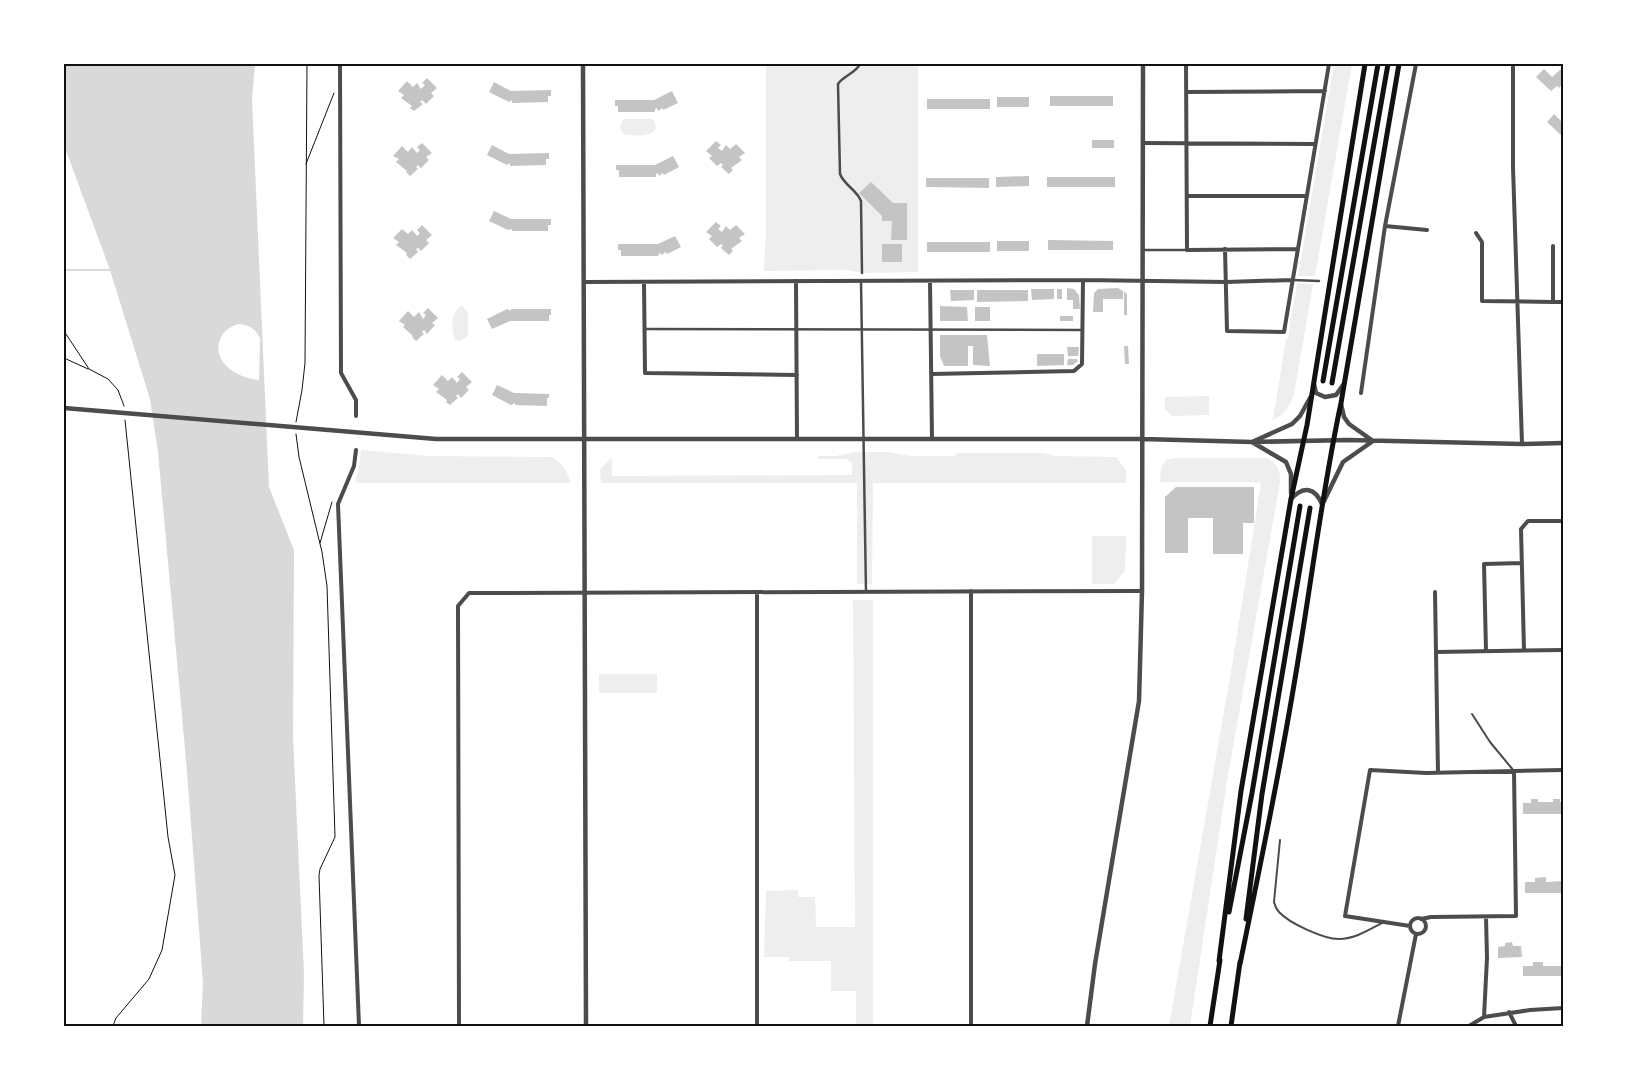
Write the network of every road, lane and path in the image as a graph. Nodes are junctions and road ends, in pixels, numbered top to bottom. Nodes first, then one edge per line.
1 (307, 64) edge
2 (340, 64) edge
3 (583, 64) edge
4 (860, 64) edge
5 (1143, 64) edge
6 (1186, 64) edge
7 (1330, 64) edge
8 (1365, 64) edge
9 (1378, 64) edge
10 (1388, 64) edge
11 (1399, 64) edge
12 (1416, 64) edge
13 (1513, 64) edge
14 (340, 80) junction
15 (1325, 91) junction
16 (1186, 92) junction
17 (1143, 143) junction
18 (1187, 144) junction
19 (1315, 144) junction
20 (306, 164) junction
21 (1187, 196) junction
22 (1306, 196) junction
23 (1385, 226) junction
24 (1427, 230) dead end
25 (1476, 233) dead end
26 (1553, 246) dead end
27 (1226, 249) junction
28 (1298, 249) junction
29 (1143, 250) junction
30 (1187, 250) junction
31 (862, 273) dead end
32 (1083, 280) junction
33 (1143, 280) junction
34 (1292, 280) junction
35 (796, 281) junction
36 (860, 281) junction
37 (930, 281) junction
38 (1319, 281) dead end
39 (584, 282) junction
40 (644, 282) junction
41 (1226, 282) junction
42 (1519, 301) junction
43 (1553, 302) junction
44 (1563, 302) edge
45 (644, 329) junction
46 (797, 329) junction
47 (861, 329) junction
48 (931, 330) junction
49 (1083, 330) junction
50 (64, 331) edge
51 (64, 358) edge
52 (89, 369) junction
53 (931, 374) junction
54 (796, 375) junction
55 (1314, 380) junction
56 (1323, 381) dead end
57 (1332, 383) dead end
58 (1344, 383) junction
59 (1361, 392) dead end
60 (1311, 397) junction
61 (1341, 403) junction
62 (64, 408) edge
63 (356, 416) dead end
64 (296, 424) dead end
65 (296, 431) dead end
66 (584, 439) junction
67 (797, 439) junction
68 (932, 439) junction
69 (1143, 439) junction
70 (1304, 441) junction
71 (1333, 441) junction
72 (1374, 441) junction
73 (1252, 442) junction
74 (1563, 443) edge
75 (1522, 444) junction
76 (356, 450) dead end
77 (341, 493) junction
78 (1291, 499) junction
79 (1322, 504) junction
80 (1300, 506) dead end
81 (1310, 508) dead end
82 (1563, 521) edge
83 (320, 544) junction
84 (1522, 563) junction
85 (971, 591) junction
86 (1142, 591) junction
87 (866, 592) junction
88 (1435, 592) dead end
89 (585, 593) junction
90 (757, 593) junction
91 (1524, 650) junction
92 (1563, 650) edge
93 (1486, 651) junction
94 (1436, 652) junction
95 (1472, 714) dead end
96 (1563, 770) edge
97 (1514, 771) junction
98 (1438, 773) junction
99 (1280, 840) dead end
100 (1486, 917) junction
101 (1421, 919) junction
102 (1385, 922) junction
103 (1410, 926) junction
104 (1416, 934) junction
105 (1219, 961) junction
106 (1240, 964) junction
107 (1563, 1008) edge
108 (1509, 1012) junction
109 (1484, 1017) junction
110 (113, 1026) edge
111 (324, 1026) edge
112 (359, 1026) edge
113 (460, 1026) edge
114 (586, 1026) edge
115 (757, 1026) edge
116 (971, 1026) edge
117 (1087, 1026) edge
118 (1210, 1026) edge
119 (1231, 1026) edge
120 (1398, 1026) edge
121 (1469, 1026) edge
122 (1516, 1026) edge

1 - 20 path
2 - 14 street
3 - 39 street
4 - 31 street
5 - 17 street
6 - 16 street
7 - 15 street
8 - 55 main road
9 - 56 main road
10 - 57 main road
11 - 58 main road
12 - 23 street
13 - 42 street
14 - 20 path
14 - 63 street
15 - 16 street
15 - 19 street
16 - 18 street
17 - 18 street
17 - 29 street
18 - 19 street
18 - 21 street
19 - 22 street
20 - 64 path
21 - 22 street
21 - 30 street
22 - 28 street
23 - 24 street
23 - 59 street
25 - 42 street
26 - 43 street
27 - 28 street
27 - 30 street
27 - 41 street
28 - 34 street
29 - 30 street
29 - 33 street
32 - 33 street
32 - 37 street
32 - 49 street
33 - 41 street
33 - 69 street
34 - 38 street
34 - 41 street
34 - 41 street
35 - 36 street
35 - 40 street
35 - 46 street
36 - 37 street
36 - 47 street
37 - 48 street
39 - 40 street
39 - 66 street
40 - 45 street
42 - 43 street
42 - 75 street
43 - 44 street
45 - 46 street
45 - 54 street
46 - 47 street
46 - 54 street
47 - 48 street
47 - 87 street
48 - 49 street
48 - 53 street
49 - 53 street
50 - 52 path
51 - 52 path
52 - 110 path
53 - 68 street
54 - 67 street
55 - 58 street
55 - 60 main road
58 - 61 main road
60 - 70 main road
60 - 73 street
61 - 71 main road
61 - 72 street
62 - 66 street
65 - 83 path
66 - 67 street
66 - 89 street
67 - 68 street
68 - 69 street
69 - 73 street
69 - 86 street
70 - 71 street
70 - 73 street
70 - 78 main road
71 - 72 street
71 - 79 main road
72 - 75 street
72 - 79 street
73 - 78 street
74 - 75 street
76 - 77 street
77 - 83 path
77 - 112 street
78 - 79 street
78 - 105 main road
79 - 106 main road
80 - 105 main road
81 - 106 main road
82 - 84 street
83 - 111 path
84 - 91 street
84 - 93 street
85 - 86 street
85 - 87 street
85 - 116 street
86 - 117 street
87 - 90 street
88 - 94 street
89 - 90 street
89 - 113 street
89 - 114 street
90 - 115 street
91 - 92 street
91 - 93 street
93 - 94 street
94 - 98 street
95 - 97 lane
96 - 97 street
97 - 98 street
97 - 100 street
98 - 102 street
99 - 102 lane
100 - 101 street
100 - 109 street
101 - 103 street
101 - 104 street
102 - 103 street
103 - 104 street
104 - 120 street
105 - 118 main road
106 - 119 main road
107 - 108 street
108 - 109 street
108 - 122 street
109 - 121 street

